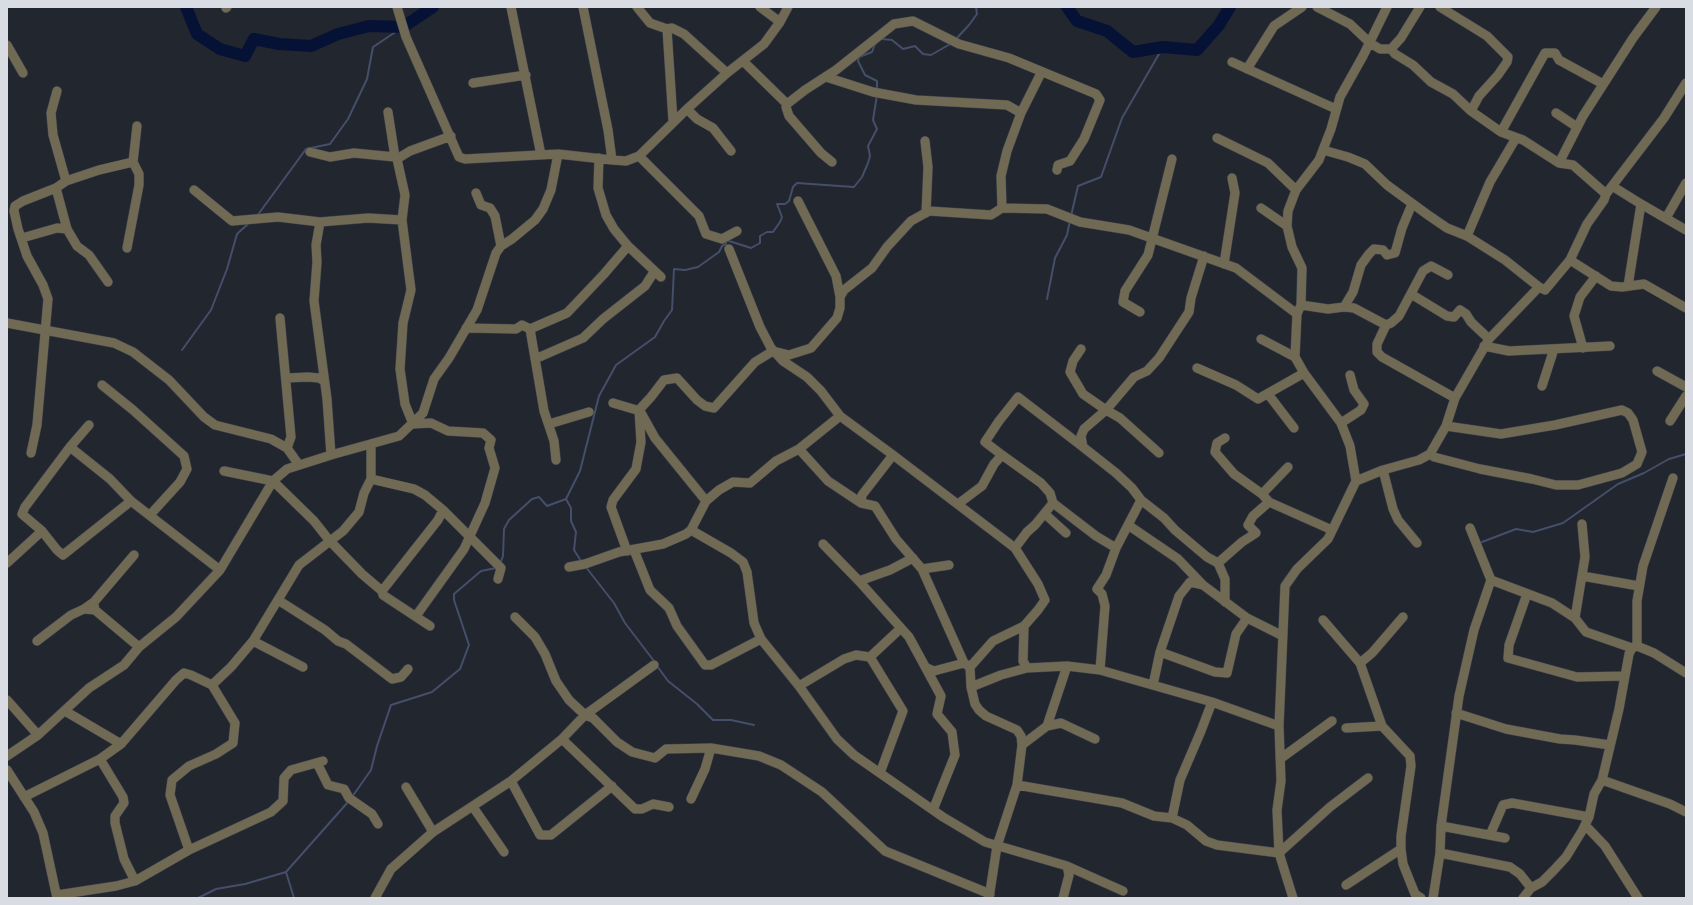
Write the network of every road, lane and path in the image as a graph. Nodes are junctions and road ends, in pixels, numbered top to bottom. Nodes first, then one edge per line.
1 (397, 7) edge
2 (511, 7) edge
3 (637, 7) edge
4 (760, 7) edge
5 (788, 7) edge
6 (1302, 7) edge
7 (1317, 7) edge
8 (1387, 7) edge
9 (1420, 7) edge
10 (1440, 7) edge
11 (1656, 7) edge
12 (586, 8) edge
13 (780, 22) junction
14 (667, 29) junction
15 (1370, 43) junction
16 (7, 44) edge
17 (1391, 49) junction
18 (743, 61) junction
19 (1232, 62) dead end
20 (1247, 69) junction
21 (23, 73) dead end
22 (727, 73) junction
23 (1041, 73) junction
24 (526, 75) junction
25 (826, 77) junction
26 (473, 83) dead end
27 (1686, 83) edge
28 (1603, 84) junction
29 (57, 91) dead end
30 (787, 104) junction
31 (687, 109) junction
32 (1336, 109) junction
33 (1471, 111) junction
34 (388, 112) dead end
35 (1021, 113) junction
36 (1556, 113) dead end
37 (673, 122) junction
38 (138, 126) dead end
39 (1577, 127) junction
40 (1501, 132) junction
41 (451, 136) junction
42 (1216, 138) dead end
43 (1516, 138) junction
44 (925, 141) dead end
45 (1322, 150) junction
46 (731, 151) dead end
47 (310, 152) dead end
48 (558, 154) junction
49 (541, 155) junction
50 (639, 156) junction
51 (396, 158) junction
52 (599, 158) junction
53 (1172, 158) dead end
54 (612, 160) junction
55 (133, 162) junction
56 (832, 162) dead end
57 (1559, 163) junction
58 (1057, 170) dead end
59 (1232, 178) dead end
60 (66, 181) junction
61 (1686, 183) edge
62 (1612, 186) junction
63 (56, 188) junction
64 (194, 190) dead end
65 (1296, 190) junction
66 (476, 193) dead end
67 (1606, 194) junction
68 (798, 201) dead end
69 (1412, 204) junction
70 (1640, 204) junction
71 (1002, 208) junction
72 (1261, 208) dead end
73 (926, 213) junction
74 (1666, 218) junction
75 (402, 220) junction
76 (320, 222) junction
77 (1287, 226) junction
78 (67, 229) junction
79 (1686, 230) edge
80 (737, 231) dead end
81 (1467, 236) junction
82 (22, 238) junction
83 (1153, 239) junction
84 (501, 246) junction
85 (628, 246) junction
86 (127, 248) dead end
87 (729, 249) dead end
88 (1204, 256) junction
89 (1570, 260) junction
90 (1224, 264) junction
91 (1448, 275) dead end
92 (1596, 276) junction
93 (108, 282) dead end
94 (1628, 286) junction
95 (1539, 287) junction
96 (1411, 294) junction
97 (840, 297) junction
98 (1301, 305) junction
99 (1344, 307) junction
100 (1686, 308) edge
101 (1140, 312) dead end
102 (1297, 314) junction
103 (280, 318) dead end
104 (7, 324) edge
105 (1386, 325) junction
106 (466, 328) junction
107 (46, 329) junction
108 (530, 329) junction
109 (1261, 339) dead end
110 (1487, 342) junction
111 (1610, 346) dead end
112 (1583, 348) junction
113 (1081, 349) dead end
114 (1554, 349) junction
115 (773, 351) junction
116 (1295, 357) junction
117 (535, 359) junction
118 (1197, 368) dead end
119 (1657, 372) dead end
120 (1304, 373) junction
121 (1350, 375) dead end
122 (286, 378) junction
123 (324, 381) junction
124 (102, 385) dead end
125 (1542, 386) dead end
126 (1686, 388) edge
127 (1268, 394) junction
128 (1686, 396) edge
129 (1455, 398) junction
130 (612, 403) dead end
131 (639, 410) junction
132 (1106, 410) junction
133 (589, 412) dead end
134 (840, 416) junction
135 (1670, 421) dead end
136 (1341, 423) junction
137 (413, 424) junction
138 (548, 424) junction
139 (89, 425) dead end
140 (1446, 426) junction
141 (1294, 428) dead end
142 (1225, 438) dead end
143 (371, 444) junction
144 (70, 447) junction
145 (1083, 447) junction
146 (287, 448) junction
147 (799, 449) junction
148 (1159, 453) dead end
149 (31, 454) dead end
150 (893, 454) junction
151 (1430, 454) junction
152 (331, 455) junction
153 (1002, 455) junction
154 (556, 460) dead end
155 (298, 465) junction
156 (1288, 467) dead end
157 (1383, 470) junction
158 (224, 471) dead end
159 (1673, 478) dead end
160 (372, 479) junction
161 (1356, 481) junction
162 (273, 482) junction
163 (1262, 494) junction
164 (1141, 500) junction
165 (132, 501) junction
166 (706, 501) junction
167 (1269, 502) junction
168 (861, 503) junction
169 (1053, 503) junction
170 (958, 504) junction
171 (443, 510) junction
172 (1046, 514) junction
173 (150, 515) junction
174 (1582, 524) dead end
175 (1128, 525) junction
176 (1470, 528) dead end
177 (691, 530) junction
178 (1332, 530) junction
179 (42, 531) junction
180 (1066, 533) dead end
181 (470, 537) junction
182 (329, 540) junction
183 (1416, 543) dead end
184 (822, 544) dead end
185 (1015, 548) junction
186 (1116, 548) junction
187 (630, 551) junction
188 (134, 555) dead end
189 (913, 558) junction
190 (7, 562) edge
191 (1218, 563) junction
192 (948, 565) dead end
193 (569, 567) dead end
194 (922, 569) junction
195 (220, 570) junction
196 (1582, 576) junction
197 (498, 579) dead end
198 (1491, 580) junction
199 (859, 581) junction
200 (1203, 585) junction
201 (1639, 586) junction
202 (382, 591) junction
203 (1527, 594) junction
204 (278, 600) junction
205 (1225, 602) junction
206 (94, 606) junction
207 (416, 616) junction
208 (515, 617) dead end
209 (1403, 617) dead end
210 (1246, 618) junction
211 (1575, 618) junction
212 (1323, 620) dead end
213 (430, 626) dead end
214 (1024, 626) junction
215 (901, 628) junction
216 (1284, 636) junction
217 (762, 640) junction
218 (37, 641) dead end
219 (253, 641) junction
220 (139, 647) junction
221 (1634, 647) junction
222 (1160, 652) junction
223 (870, 657) junction
224 (1360, 664) junction
225 (654, 665) dead end
226 (967, 665) junction
227 (1067, 666) junction
228 (303, 667) dead end
229 (925, 667) junction
230 (1027, 668) junction
231 (408, 669) dead end
232 (1100, 670) junction
233 (1686, 673) edge
234 (1625, 676) junction
235 (212, 685) junction
236 (1153, 685) junction
237 (799, 686) junction
238 (972, 687) junction
239 (7, 700) edge
240 (1212, 702) junction
241 (66, 711) junction
242 (1456, 713) junction
243 (584, 715) junction
244 (1332, 721) dead end
245 (1047, 726) junction
246 (1279, 726) junction
247 (1382, 726) junction
248 (1346, 728) dead end
249 (38, 735) junction
250 (562, 739) junction
251 (1095, 739) dead end
252 (121, 744) junction
253 (1022, 745) junction
254 (1610, 745) junction
255 (711, 748) junction
256 (7, 756) edge
257 (100, 758) junction
258 (1280, 759) junction
259 (7, 770) edge
260 (880, 773) junction
261 (1368, 778) dead end
262 (1602, 780) junction
263 (511, 781) junction
264 (612, 786) junction
265 (1017, 786) junction
266 (406, 787) dead end
267 (24, 797) junction
268 (692, 799) dead end
269 (473, 807) junction
270 (669, 807) dead end
271 (933, 810) junction
272 (1686, 812) edge
273 (1172, 818) junction
274 (1587, 821) junction
275 (378, 824) dead end
276 (1441, 826) junction
277 (433, 832) junction
278 (1490, 835) junction
279 (1505, 838) dead end
280 (997, 846) junction
281 (1401, 849) junction
282 (189, 850) junction
283 (504, 852) dead end
284 (1279, 853) junction
285 (1440, 853) junction
286 (1067, 866) junction
287 (135, 881) junction
288 (1346, 885) dead end
289 (1531, 888) junction
290 (1123, 891) dead end
291 (57, 896) edge
292 (990, 896) edge
293 (375, 898) edge
294 (1063, 898) edge
295 (1294, 898) edge
296 (1421, 898) edge
297 (1433, 898) edge
298 (1523, 898) edge
299 (1638, 898) edge

1 - 41 street
2 - 24 street
3 - 14 street
4 - 13 street
5 - 13 street
6 - 20 street
7 - 15 street
8 - 15 street
9 - 17 street
10 - 33 street
11 - 28 street
12 - 54 street
13 - 18 street
14 - 22 street
14 - 37 street
15 - 17 street
15 - 32 street
16 - 21 street
17 - 33 street
18 - 22 street
18 - 30 street
19 - 20 street
20 - 32 street
22 - 31 street
23 - 25 street
23 - 35 street
23 - 58 street
24 - 26 street
24 - 49 street
25 - 30 street
25 - 35 street
27 - 62 street
28 - 39 street
28 - 40 street
29 - 60 street
30 - 56 street
31 - 37 street
31 - 46 street
32 - 45 street
33 - 40 street
34 - 51 street
35 - 71 street
36 - 39 street
37 - 50 street
38 - 55 street
39 - 57 street
40 - 43 street
41 - 49 street
41 - 51 street
42 - 65 street
43 - 57 street
43 - 81 street
44 - 73 street
45 - 65 street
45 - 69 street
47 - 51 street
48 - 49 street
48 - 52 street
48 - 84 street
50 - 54 street
50 - 80 street
51 - 75 street
52 - 54 street
52 - 85 street
53 - 83 street
55 - 60 street
55 - 86 street
57 - 67 street
59 - 90 street
60 - 63 street
61 - 74 street
62 - 67 street
62 - 70 street
63 - 78 street
63 - 82 street
64 - 76 street
65 - 77 street
66 - 84 street
67 - 89 street
68 - 97 street
69 - 81 street
69 - 99 street
70 - 74 street
70 - 94 street
71 - 73 street
71 - 83 street
72 - 77 street
73 - 97 street
74 - 79 street
75 - 76 street
75 - 137 street
76 - 123 street
77 - 98 street
78 - 82 street
78 - 93 street
81 - 95 street
82 - 107 street
83 - 88 street
83 - 101 street
84 - 106 street
85 - 108 street
85 - 117 street
87 - 115 street
88 - 90 street
88 - 132 street
89 - 92 street
89 - 95 street
90 - 102 street
91 - 96 street
92 - 94 street
92 - 112 street
94 - 100 street
95 - 110 street
96 - 105 street
96 - 110 street
97 - 115 street
98 - 99 street
98 - 102 street
99 - 105 street
102 - 116 street
103 - 122 street
104 - 107 street
105 - 129 street
106 - 108 street
106 - 137 street
107 - 146 street
107 - 149 street
108 - 117 street
109 - 116 street
110 - 114 street
110 - 129 street
111 - 112 street
112 - 114 street
113 - 132 street
114 - 125 street
115 - 131 street
115 - 134 street
116 - 120 street
117 - 138 street
118 - 127 street
119 - 126 street
120 - 127 street
120 - 136 street
121 - 136 street
122 - 123 street
122 - 146 street
123 - 152 street
124 - 173 street
127 - 141 street
128 - 135 street
129 - 140 street
130 - 131 street
131 - 166 street
131 - 187 street
132 - 145 street
132 - 148 street
133 - 138 street
134 - 147 street
134 - 150 street
136 - 161 street
137 - 143 street
137 - 181 street
138 - 154 street
139 - 144 street
140 - 151 street
140 - 151 street
142 - 163 street
143 - 152 street
143 - 160 street
144 - 165 street
144 - 179 street
145 - 153 street
145 - 164 street
146 - 155 street
147 - 166 street
147 - 168 street
150 - 168 street
150 - 170 street
151 - 157 street
152 - 155 street
153 - 169 street
153 - 170 street
155 - 162 street
156 - 163 street
157 - 161 street
157 - 183 street
158 - 162 street
159 - 201 street
160 - 171 street
160 - 182 street
161 - 178 street
162 - 182 street
162 - 195 street
163 - 167 street
164 - 175 street
164 - 191 street
165 - 173 street
165 - 179 street
166 - 177 street
167 - 178 street
167 - 191 street
168 - 189 street
169 - 172 street
169 - 186 street
170 - 185 street
171 - 181 street
171 - 202 street
172 - 180 street
172 - 185 street
173 - 195 street
174 - 196 street
175 - 186 street
175 - 200 street
176 - 198 street
177 - 187 street
177 - 217 street
178 - 216 street
179 - 190 street
181 - 197 street
181 - 207 street
182 - 202 street
182 - 204 street
184 - 199 street
185 - 214 street
186 - 232 street
187 - 193 street
187 - 217 street
188 - 206 street
189 - 194 street
189 - 199 street
191 - 205 street
192 - 194 street
194 - 226 street
195 - 220 street
196 - 201 street
196 - 211 street
198 - 203 street
198 - 242 street
199 - 215 street
200 - 205 street
200 - 222 street
201 - 221 street
202 - 207 street
203 - 211 street
203 - 234 street
204 - 219 street
204 - 231 street
205 - 210 street
206 - 218 street
206 - 220 street
207 - 213 street
208 - 243 street
209 - 224 street
210 - 216 street
210 - 222 street
211 - 221 street
212 - 224 street
214 - 226 street
214 - 230 street
215 - 223 street
215 - 229 street
216 - 246 street
217 - 237 street
219 - 228 street
219 - 235 street
220 - 241 street
221 - 233 street
221 - 234 street
222 - 236 street
223 - 237 street
223 - 260 street
224 - 247 street
225 - 243 street
226 - 229 street
226 - 238 street
227 - 230 street
227 - 232 street
227 - 245 street
229 - 271 street
230 - 238 street
232 - 236 street
234 - 254 street
235 - 252 street
235 - 282 street
236 - 240 street
237 - 260 street
238 - 253 street
239 - 249 street
240 - 246 street
240 - 273 street
241 - 249 street
241 - 252 street
242 - 254 street
242 - 276 street
243 - 250 street
243 - 255 street
244 - 258 street
245 - 251 street
245 - 253 street
246 - 258 street
247 - 248 street
247 - 281 street
249 - 256 street
250 - 263 street
250 - 264 street
252 - 257 street
253 - 265 street
254 - 262 street
255 - 268 street
255 - 292 street
257 - 267 street
257 - 287 street
258 - 284 street
259 - 267 street
260 - 271 street
261 - 284 street
262 - 272 street
262 - 274 street
263 - 264 street
263 - 269 street
264 - 270 street
265 - 273 street
265 - 280 street
266 - 277 street
267 - 291 street
269 - 277 street
269 - 283 street
271 - 280 street
273 - 284 street
274 - 278 street
274 - 289 street
274 - 299 street
275 - 282 street
276 - 278 street
276 - 285 street
277 - 293 street
278 - 279 street
280 - 286 street
280 - 292 street
281 - 288 street
281 - 296 street
282 - 287 street
284 - 295 street
285 - 289 street
285 - 297 street
286 - 290 street
286 - 294 street
287 - 291 street
289 - 298 street

